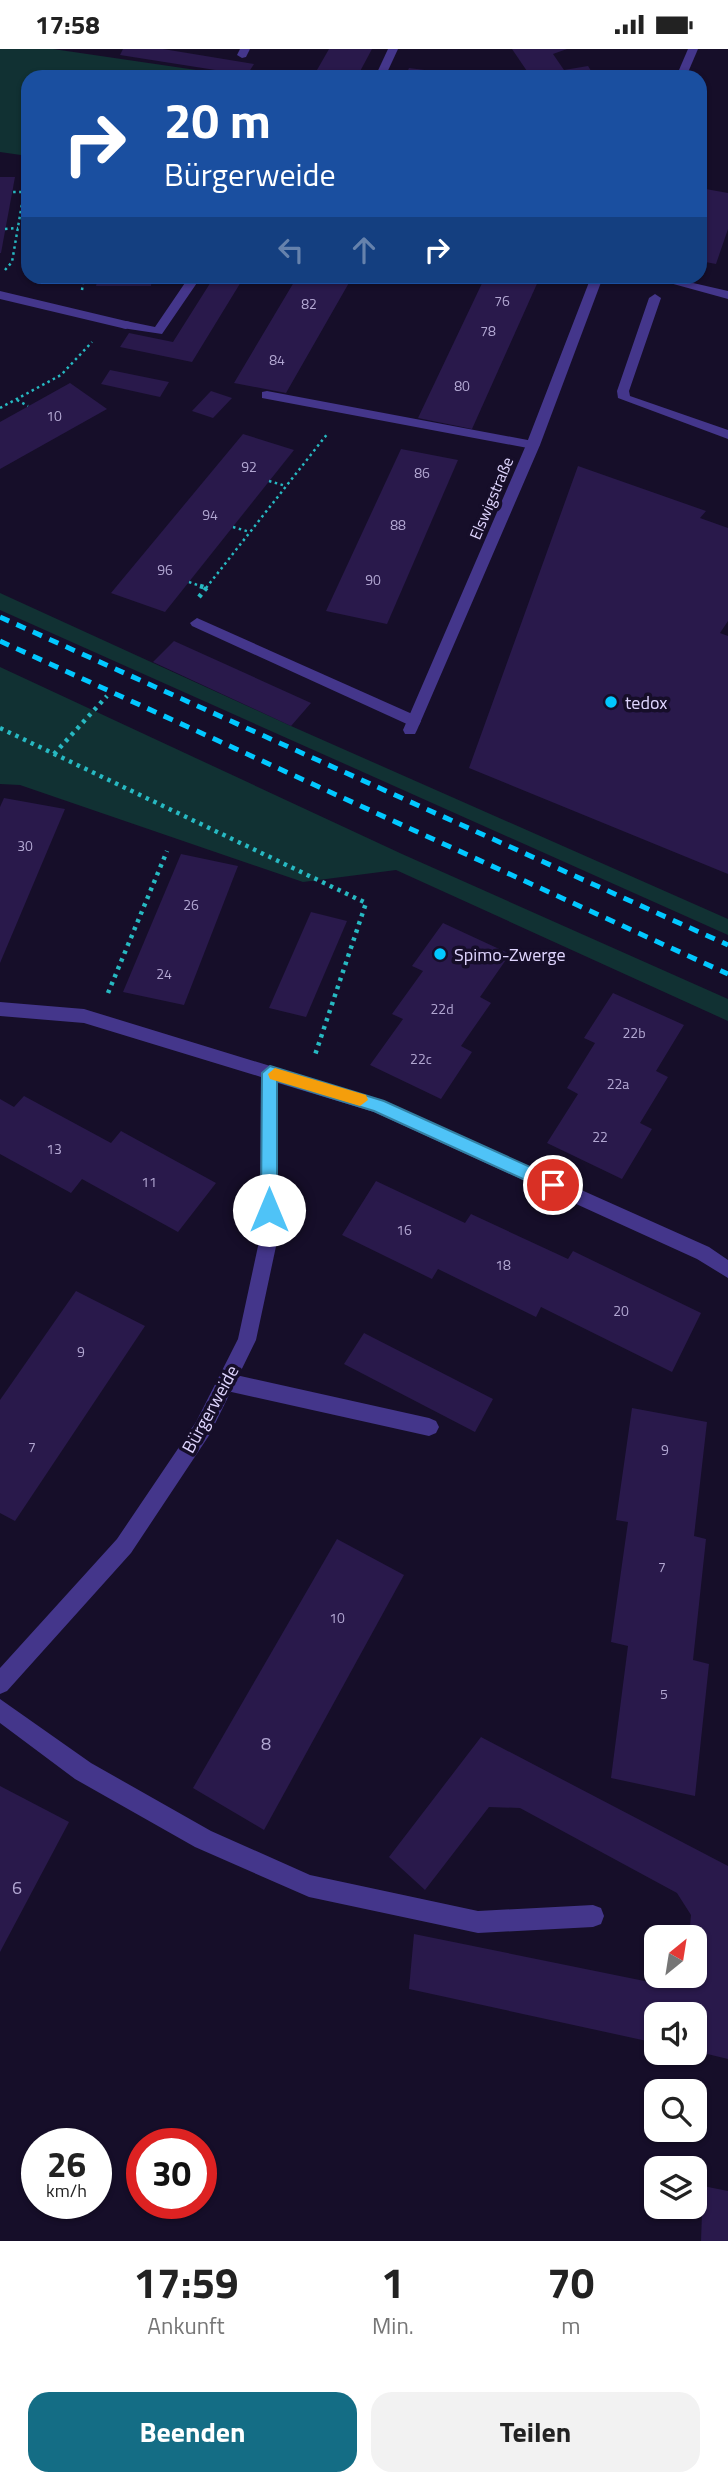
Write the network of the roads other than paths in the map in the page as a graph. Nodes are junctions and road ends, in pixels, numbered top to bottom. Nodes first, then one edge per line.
1 (393, 49) edge
2 (694, 49) edge
3 (383, 70) edge
4 (684, 70) edge
5 (190, 284) edge
6 (594, 284) edge
7 (683, 284) edge
8 (728, 295) edge
9 (0, 296) edge
10 (655, 298) dead end
11 (267, 395) dead end
12 (728, 435) edge
13 (533, 445) junction
14 (197, 623) road end
15 (0, 1009) edge
16 (270, 1073) junction
17 (728, 1270) edge
18 (227, 1382) junction
19 (429, 1427) dead end
20 (0, 1684) edge
21 (0, 1710) edge
22 (593, 1916) dead end

1 - 3 street
2 - 4 street
5 - 9 street
6 - 13 street, Elswigstraße
7 - 8 street
10 - 12 street
11 - 13 street
13 - 14 street, Elswigstraße
15 - 16 street
16 - 17 street
16 - 18 street, Bürgerweide
18 - 19 street
18 - 20 street, Bürgerweide
21 - 22 street

